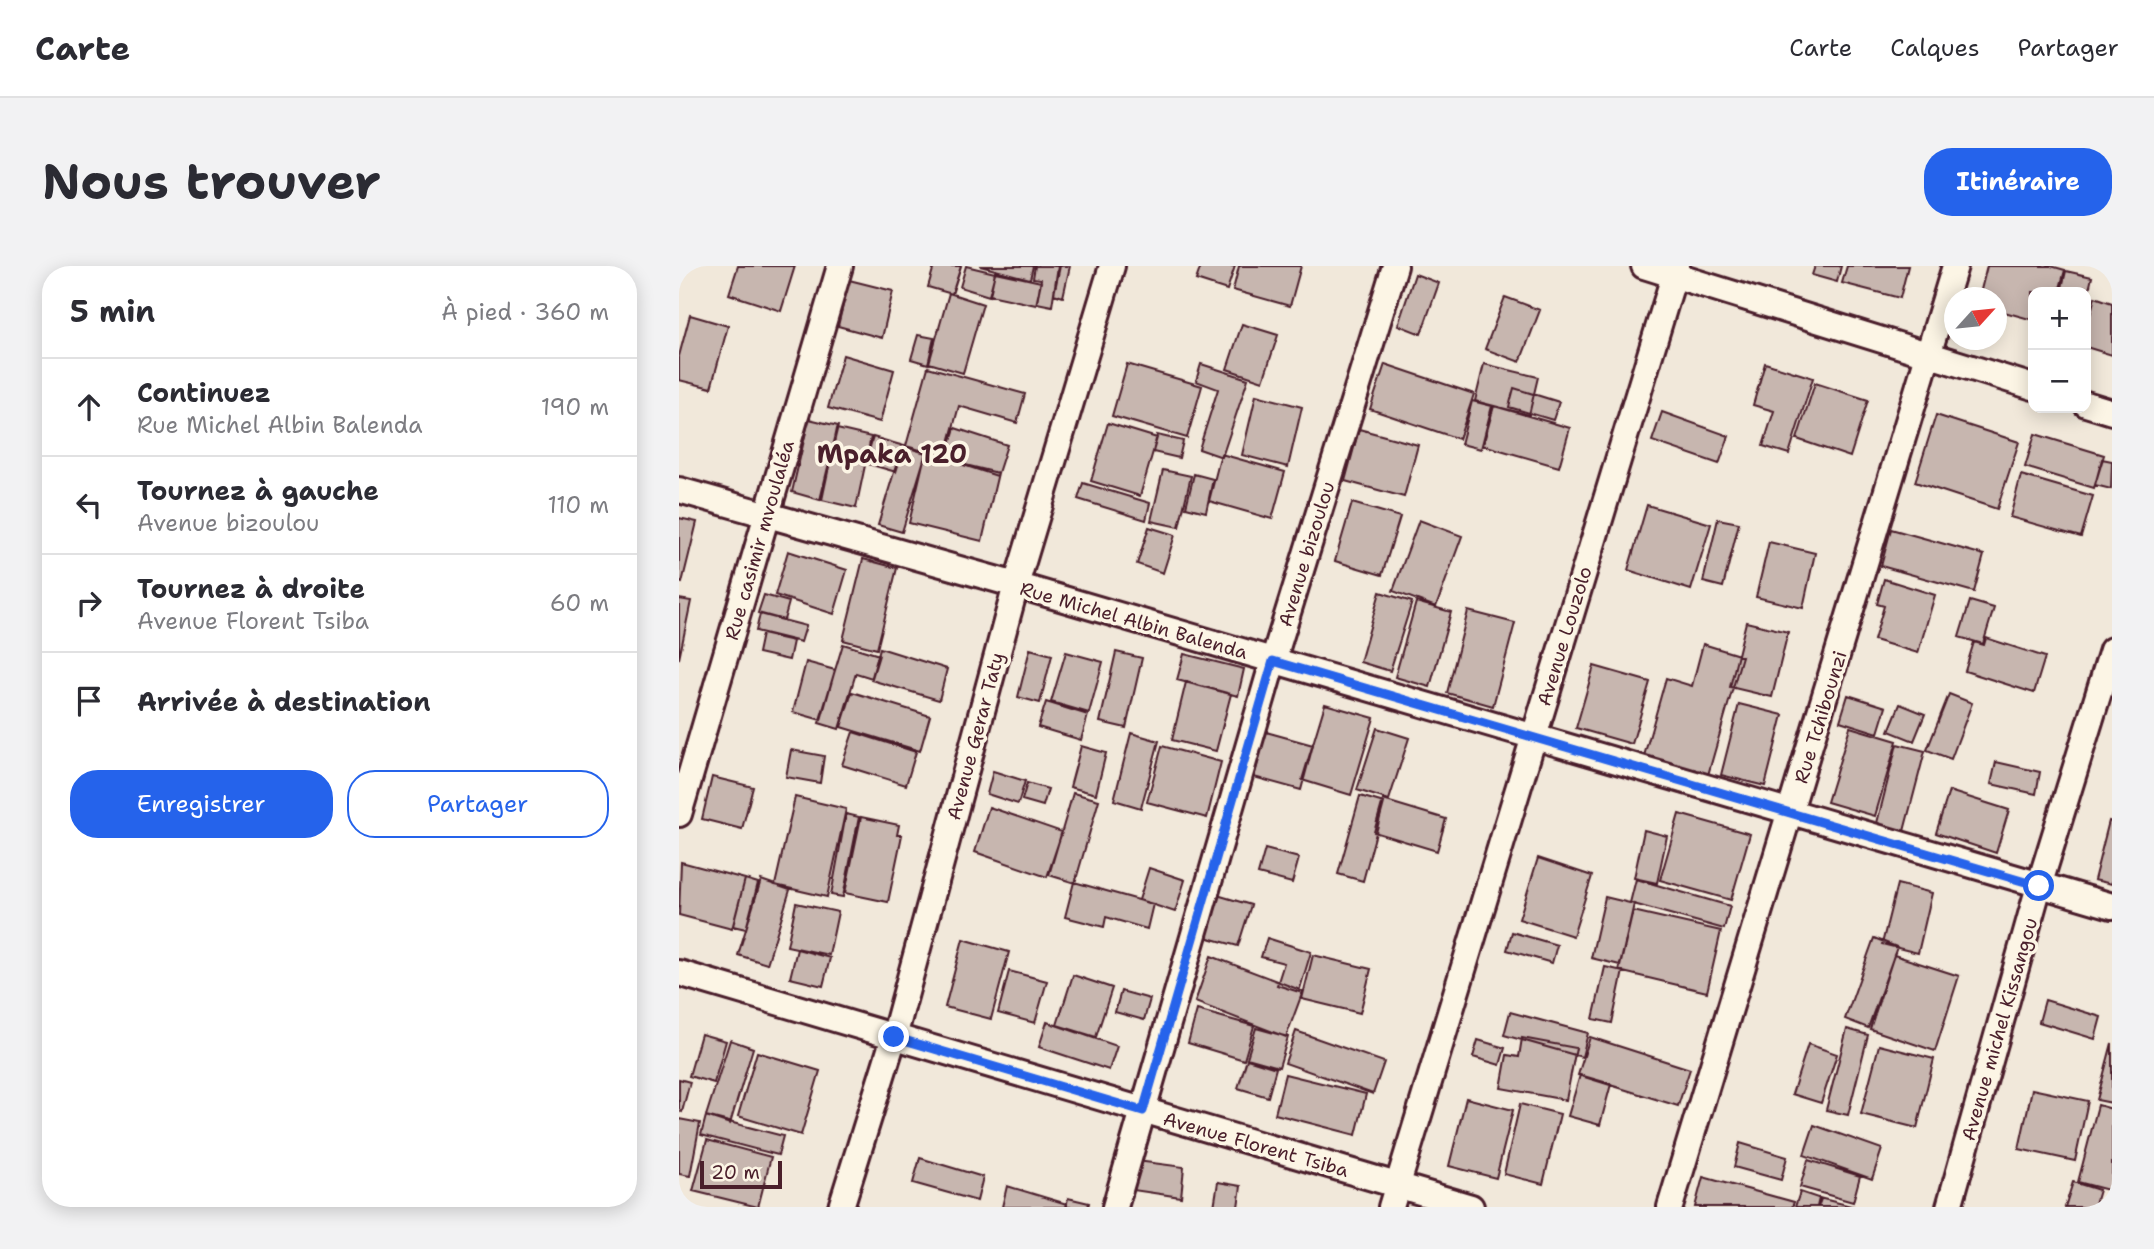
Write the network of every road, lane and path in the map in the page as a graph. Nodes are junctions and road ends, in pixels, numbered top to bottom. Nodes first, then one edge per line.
1 (840, 266) edge
2 (1112, 266) edge
3 (1395, 266) edge
4 (1644, 266) edge
5 (1955, 266) edge
6 (1675, 270) edge
7 (1930, 355) junction
8 (2028, 385) edge
9 (2091, 406) edge
10 (2112, 412) edge
11 (679, 490) edge
12 (766, 516) junction
13 (1016, 585) junction
14 (2112, 650) edge
15 (1273, 661) junction
16 (1533, 738) junction
17 (1791, 813) junction
18 (679, 814) edge
19 (2039, 886) junction
20 (2112, 906) edge
21 (679, 973) edge
22 (894, 1037) junction
23 (1143, 1111) junction
24 (1394, 1196) edge
25 (841, 1207) edge
26 (1115, 1207) edge
27 (1471, 1207) edge
28 (1670, 1207) edge
29 (1949, 1207) edge

1 - 12 street, Rue casimir mvoulaléa
2 - 13 street, Avenue Gerar Taty
3 - 15 street, Avenue bizoulou
4 - 6 street
5 - 7 street, Rue Tchibounzi
6 - 7 street
6 - 16 street, Avenue Louzolo
7 - 8 street
7 - 17 street, Rue Tchibounzi
9 - 10 street
11 - 12 street, Rue Michel Albin Balenda
12 - 13 street, Rue Michel Albin Balenda
12 - 18 street, Rue casimir mvoulaléa
13 - 15 street, Rue Michel Albin Balenda
13 - 22 street, Avenue Gerar Taty
14 - 19 street, Avenue michel Kissangou
15 - 16 street, Rue Michel Albin Balenda
15 - 23 street, Avenue bizoulou
16 - 17 street, Rue Michel Albin Balenda
16 - 24 street, Avenue Louzolo
17 - 19 street, Rue Michel Albin Balenda
17 - 28 street, Rue Tchibounzi
19 - 20 street, Rue Michel Albin Balenda
19 - 29 street, Avenue michel Kissangou
21 - 22 street, Avenue Florent Tsiba
22 - 23 street, Avenue Florent Tsiba
22 - 25 street, Avenue Gerar Taty
23 - 24 street, Avenue Florent Tsiba
23 - 26 street, Avenue bizoulou
24 - 27 street, Avenue Florent Tsiba

